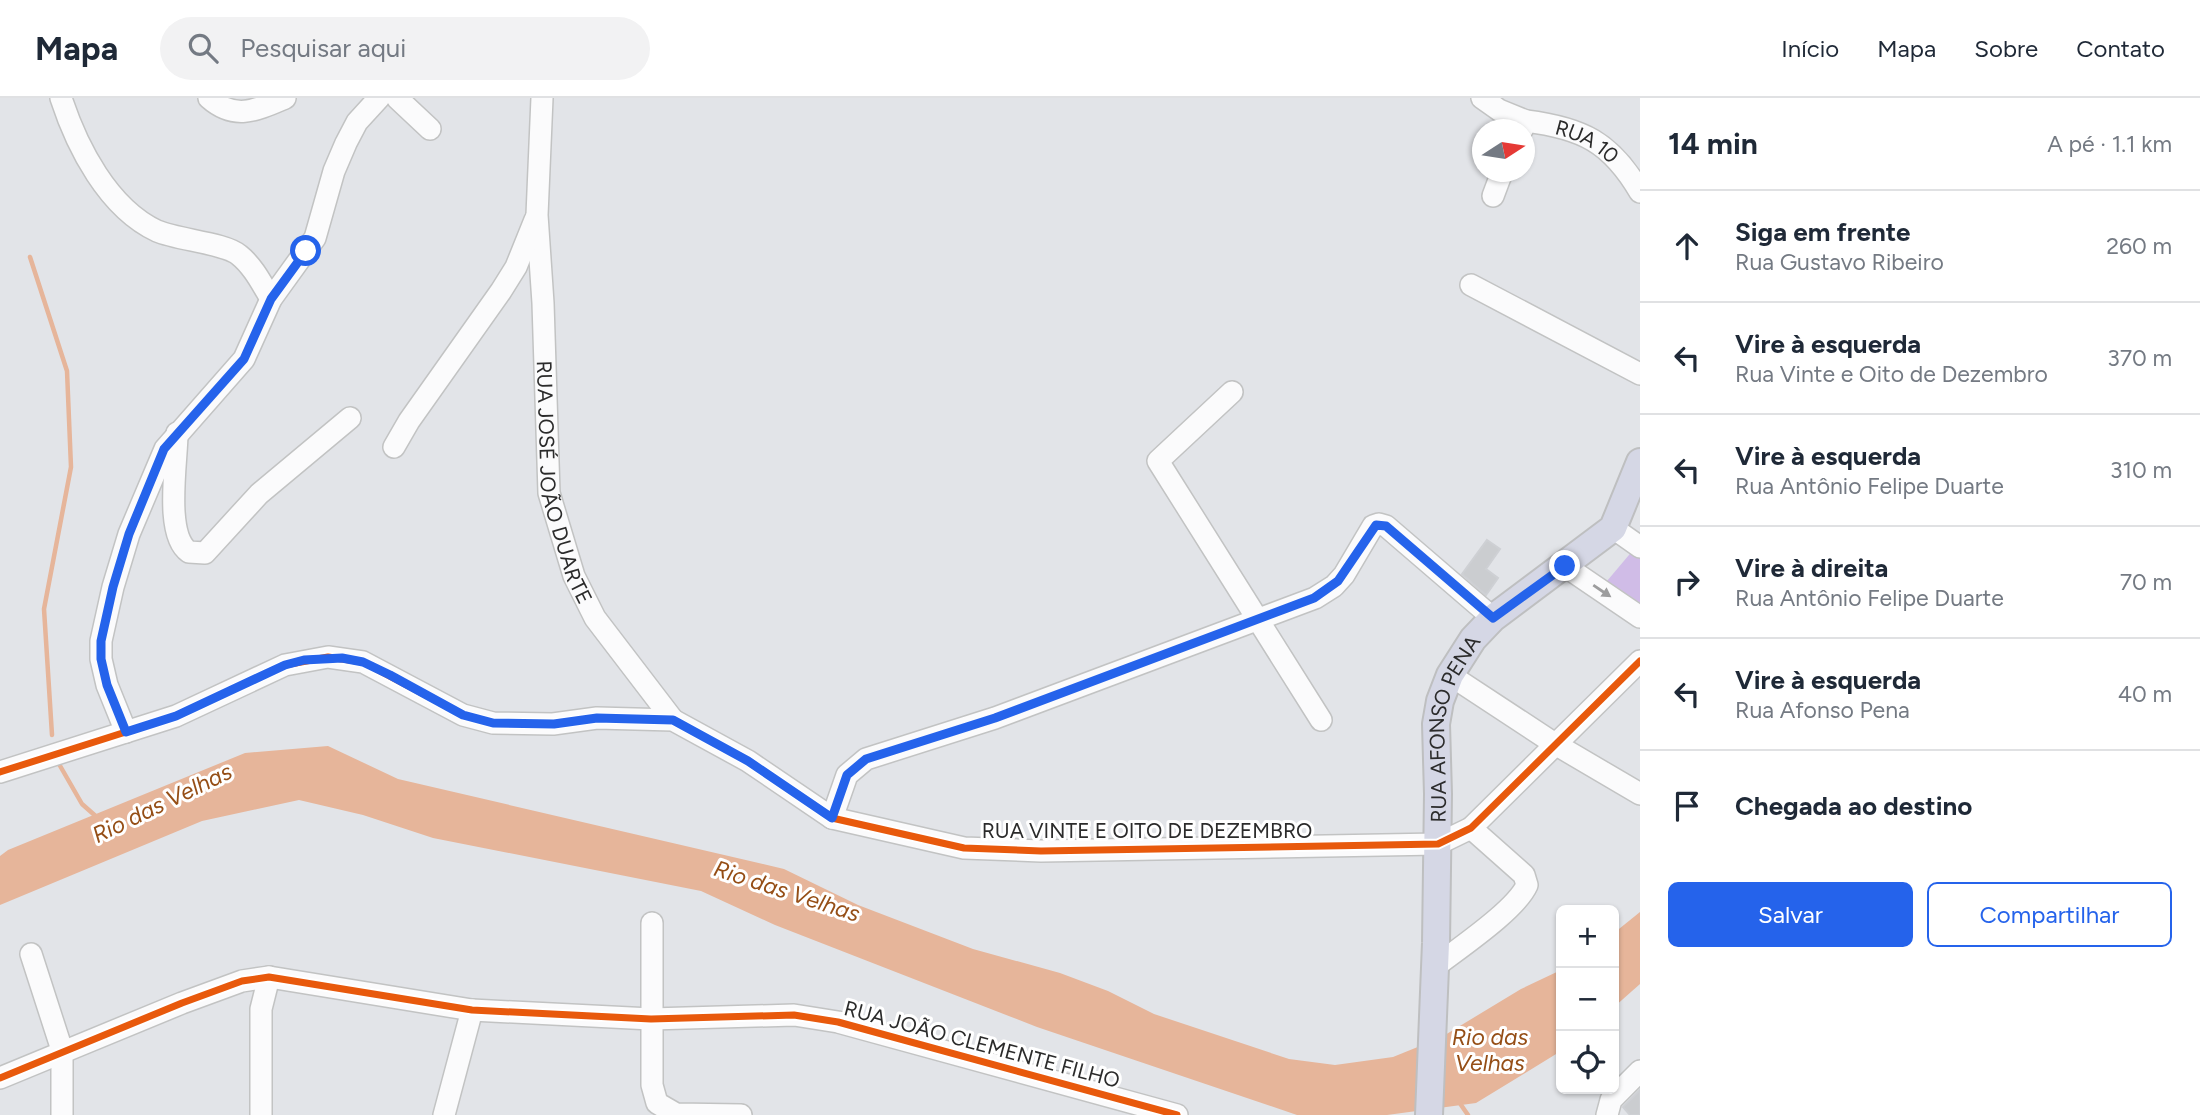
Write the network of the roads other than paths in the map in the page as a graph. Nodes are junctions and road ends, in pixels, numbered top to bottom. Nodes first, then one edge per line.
1 (61, 98) edge
2 (209, 98) edge
3 (285, 98) edge
4 (379, 98) edge
5 (397, 98) edge
6 (542, 98) edge
7 (1482, 98) edge
8 (1514, 119) edge
9 (1535, 125) edge
10 (430, 129) dead end
11 (1498, 182) edge
12 (1640, 191) edge
13 (1493, 196) dead end
14 (537, 215) junction
15 (1471, 285) dead end
16 (271, 299) junction
17 (1640, 374) edge
18 (1232, 392) dead end
19 (350, 418) dead end
20 (177, 433) junction
21 (394, 447) dead end
22 (1640, 462) edge
23 (1613, 528) junction
24 (1640, 547) edge
25 (1565, 566) junction
26 (1640, 617) edge
27 (1254, 618) junction
28 (1493, 618) junction
29 (1640, 662) edge
30 (1450, 675) junction
31 (673, 720) junction
32 (1321, 720) dead end
33 (126, 732) junction
34 (1555, 744) junction
35 (0, 772) edge
36 (1640, 794) edge
37 (832, 818) junction
38 (1471, 828) junction
39 (1438, 844) junction
40 (652, 923) dead end
41 (31, 954) dead end
42 (1436, 966) junction
43 (270, 977) junction
44 (242, 981) junction
45 (261, 1009) junction
46 (472, 1010) junction
47 (651, 1019) junction
48 (62, 1050) junction
49 (1640, 1071) edge
50 (0, 1078) edge
51 (62, 1115) edge
52 (261, 1115) edge
53 (444, 1115) edge
54 (741, 1115) edge
55 (1177, 1115) edge
56 (1429, 1115) edge
57 (1607, 1115) edge

1 - 16 street
2 - 3 street
4 - 16 street
5 - 10 street
6 - 14 street, RUA JOSÉ JOÃO DUARTE
7 - 8 street, RUA 10
9 - 12 street, RUA 10
11 - 13 street
14 - 21 street, RUA JOSÉ JOÃO DUARTE
14 - 31 street, RUA JOSÉ JOÃO DUARTE
15 - 17 street
16 - 20 street
18 - 27 street
19 - 20 street
20 - 33 street
22 - 23 main road, RUA AFONSO PENA
23 - 24 street
23 - 25 main road, RUA AFONSO PENA
25 -> 26 street
25 - 28 main road, RUA AFONSO PENA
27 - 28 street
27 - 32 street
27 - 37 street
28 - 30 main road, RUA AFONSO PENA
29 - 34 street
30 - 34 street
30 - 39 main road, RUA AFONSO PENA
31 - 33 street, RUA VINTE E OITO DE DEZEMBRO
31 - 37 street, RUA VINTE E OITO DE DEZEMBRO
33 - 35 street, RUA VINTE E OITO DE DEZEMBRO
34 - 36 street
34 - 38 street
37 - 39 street, RUA VINTE E OITO DE DEZEMBRO
38 - 39 street
38 - 42 street
39 - 42 main road, RUA AFONSO PENA
40 - 47 street
41 - 48 street
42 - 56 main road, RUA AFONSO PENA
43 - 44 street, RUA JOÃO CLEMENTE FILHO
43 - 45 street
43 - 46 street, RUA JOÃO CLEMENTE FILHO
44 - 45 street
44 - 48 street, RUA JOÃO CLEMENTE FILHO
45 - 52 street
46 - 47 street, RUA JOÃO CLEMENTE FILHO
46 - 53 street
47 - 54 street
47 - 55 street, RUA JOÃO CLEMENTE FILHO
48 - 50 street, RUA JOÃO CLEMENTE FILHO
48 - 51 street
49 - 57 street

